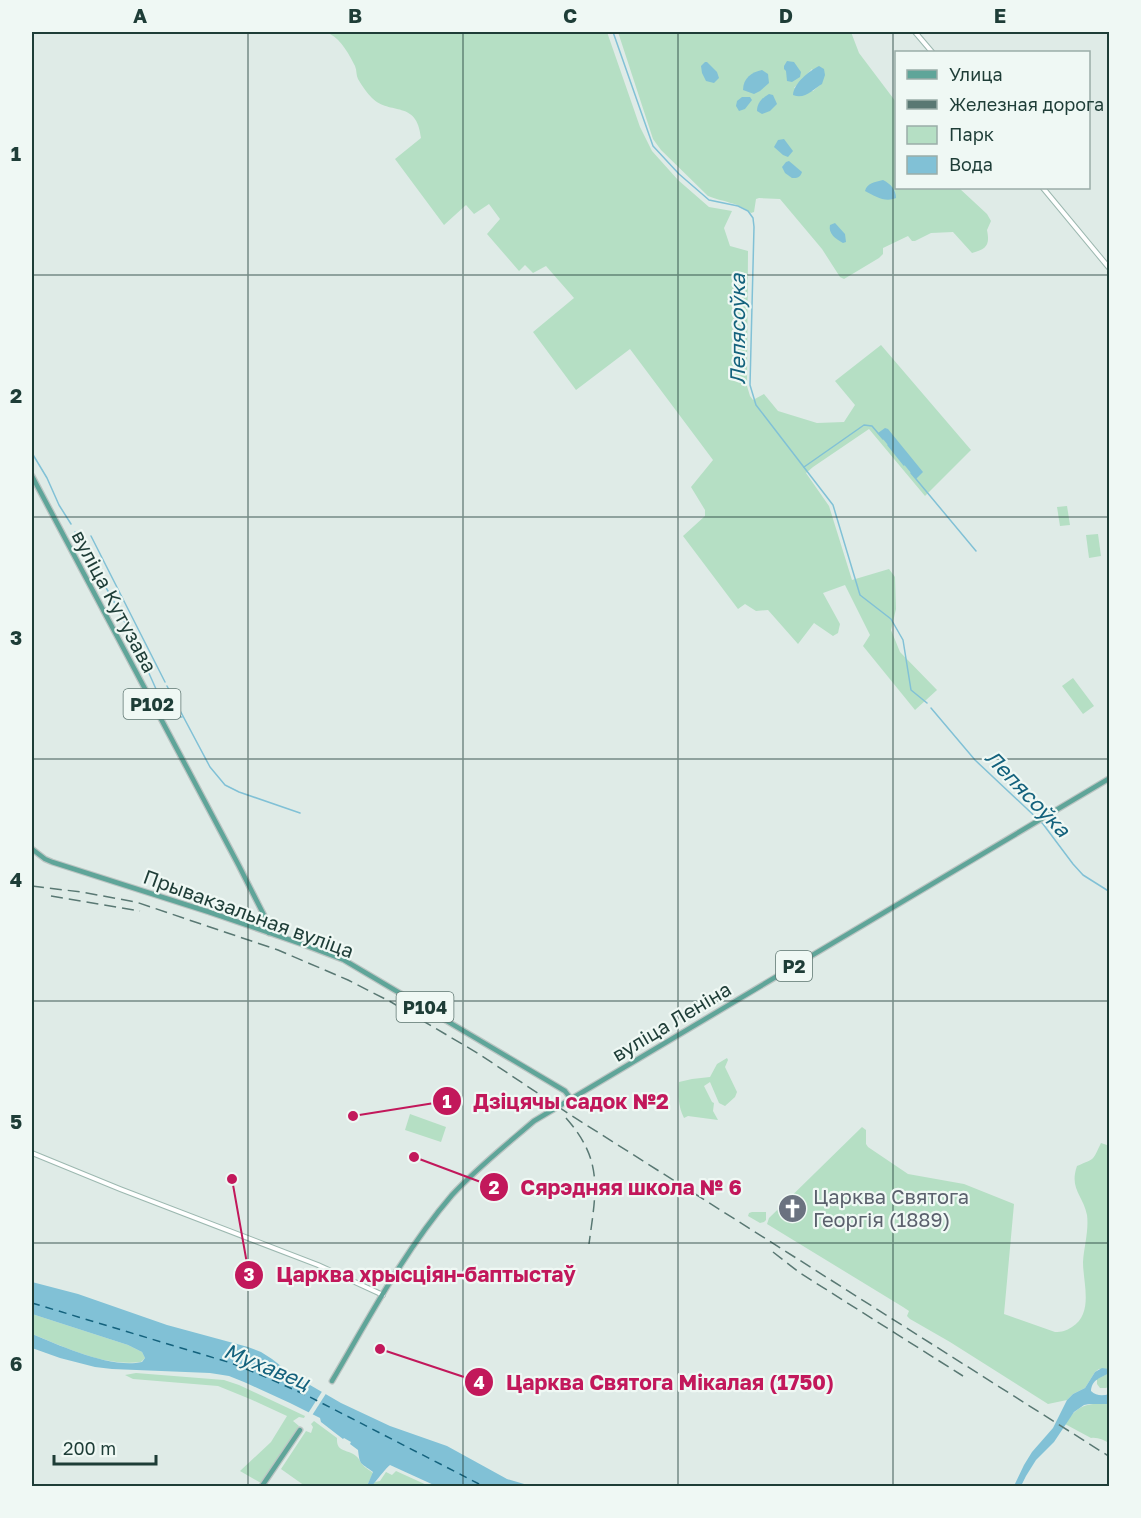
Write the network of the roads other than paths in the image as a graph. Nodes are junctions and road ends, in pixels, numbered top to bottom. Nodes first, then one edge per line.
1 (915, 32) edge
2 (931, 51) edge
3 (1044, 189) edge
4 (1110, 269) edge
5 (32, 476) edge
6 (1110, 778) edge
7 (32, 849) edge
8 (269, 933) junction
9 (571, 1099) junction
10 (32, 1153) edge
11 (383, 1295) junction
12 (332, 1381) dead end
13 (300, 1430) dead end
14 (262, 1486) edge

1 - 2 main road
3 - 4 main road
5 - 8 main road, вуліца Кутузава / Р102
6 - 9 main road, вуліца Леніна / Р2
7 - 8 main road, Прывакзальная вуліца / Р104
8 - 9 main road, Прывакзальная вуліца / Р104
9 - 11 main road, вуліца Леніна / Р2
10 - 11 main road
11 - 12 main road, вуліца Леніна / Р2
13 - 14 main road

